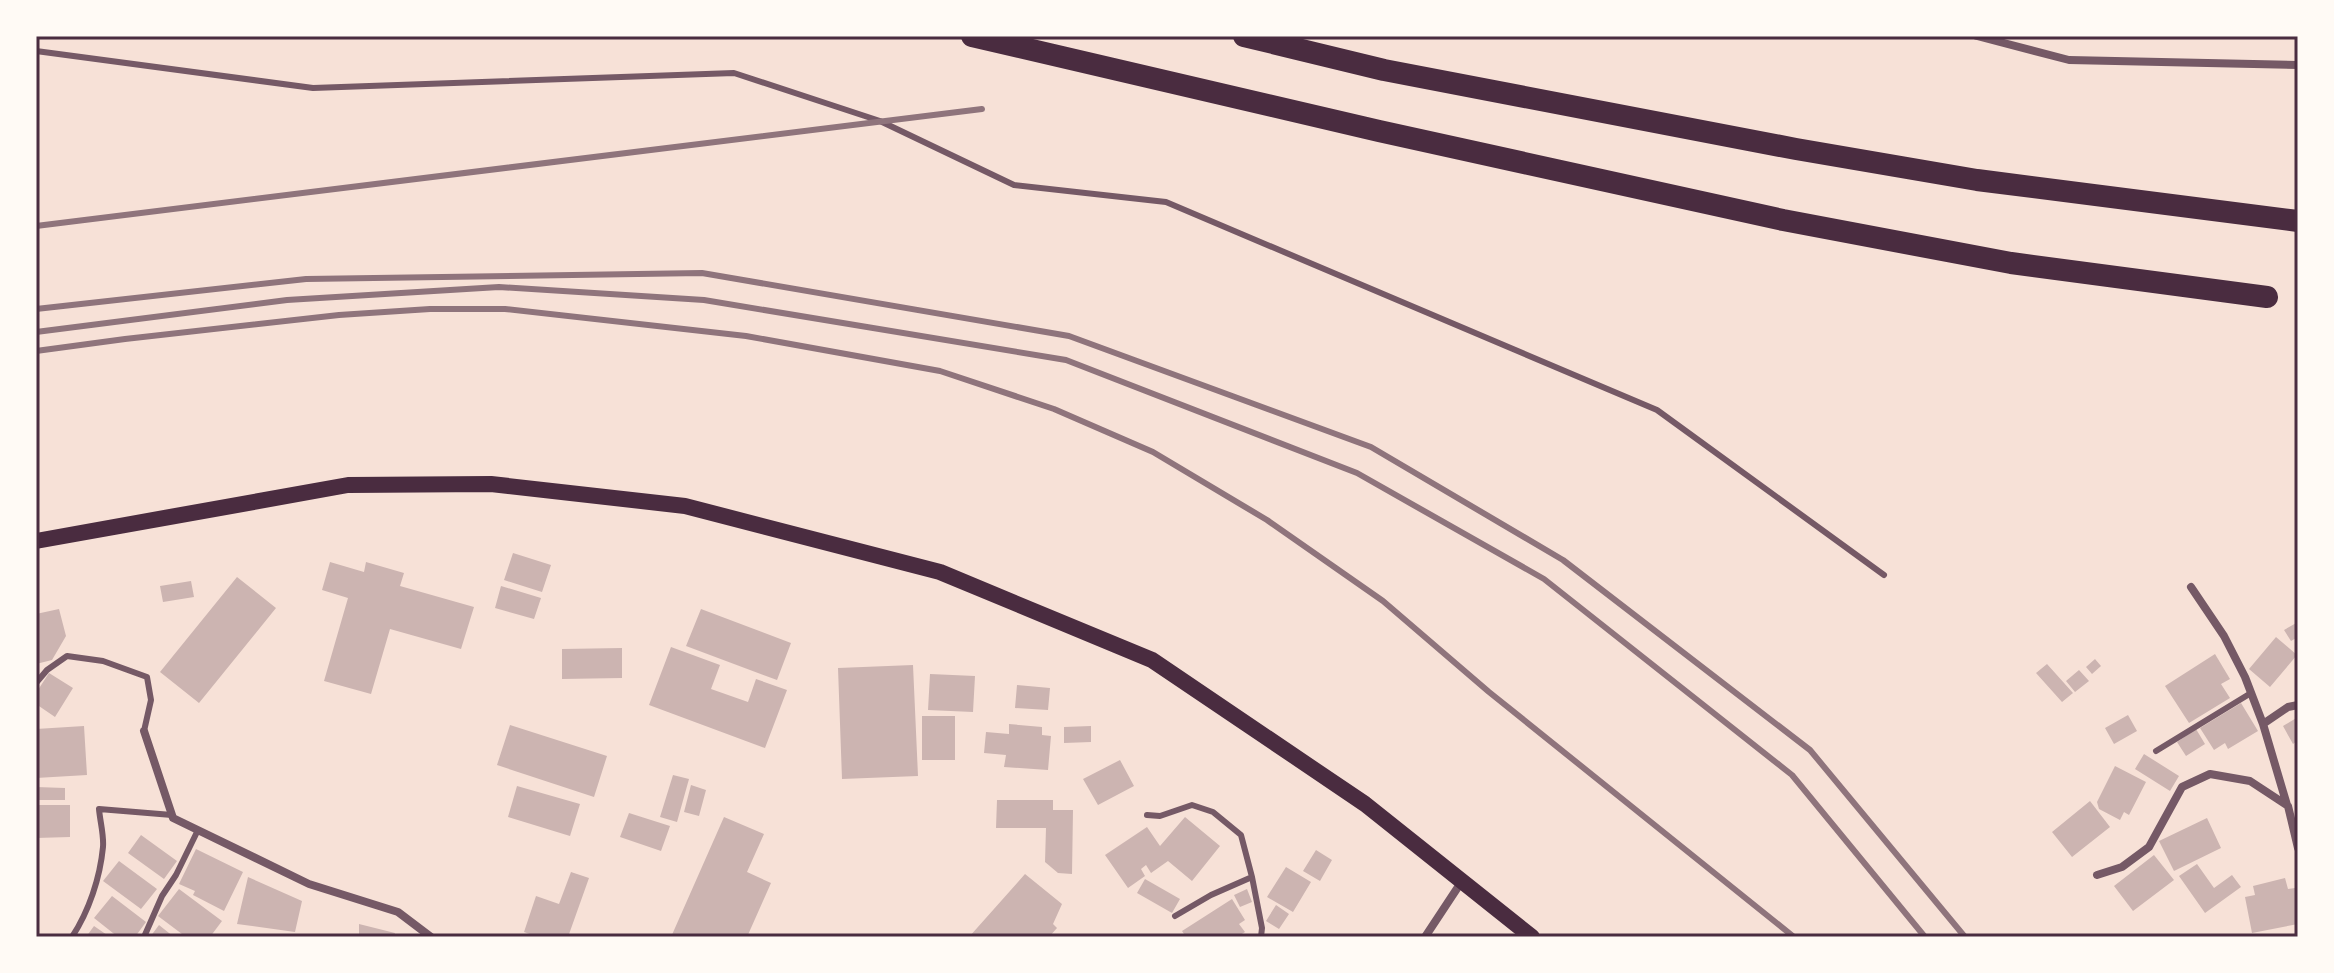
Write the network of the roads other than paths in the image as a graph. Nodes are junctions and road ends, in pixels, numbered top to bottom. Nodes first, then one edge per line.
1 (972, 36) edge
2 (1244, 36) edge
3 (1977, 36) edge
4 (36, 51) edge
5 (2298, 65) edge
6 (2298, 221) edge
7 (2267, 297) dead end
8 (36, 541) edge
9 (1884, 575) dead end
10 (2191, 587) dead end
11 (36, 683) edge
12 (2251, 693) junction
13 (2298, 705) edge
14 (2263, 724) junction
15 (144, 731) joint
16 (2156, 751) dead end
17 (2288, 806) junction
18 (172, 815) junction
19 (1147, 815) dead end
20 (198, 830) junction
21 (2298, 848) edge
22 (2097, 875) dead end
23 (1252, 877) junction
24 (1462, 881) junction
25 (1175, 916) dead end
26 (72, 937) edge
27 (144, 937) edge
28 (431, 937) edge
29 (1261, 937) edge
30 (1425, 937) edge
31 (1532, 937) edge

1 - 7 highway
2 - 6 highway
3 - 5 street
4 - 9 lane
8 - 24 main road
10 - 12 street
11 - 15 lane
12 - 14 street
12 - 16 lane
13 - 14 street
14 - 17 street
15 - 18 street
17 - 21 street
17 - 22 street
18 - 20 street
18 - 26 lane
19 - 23 lane
20 - 27 lane
20 - 28 street
23 - 25 lane
23 - 29 lane
24 - 30 street
24 - 31 main road

